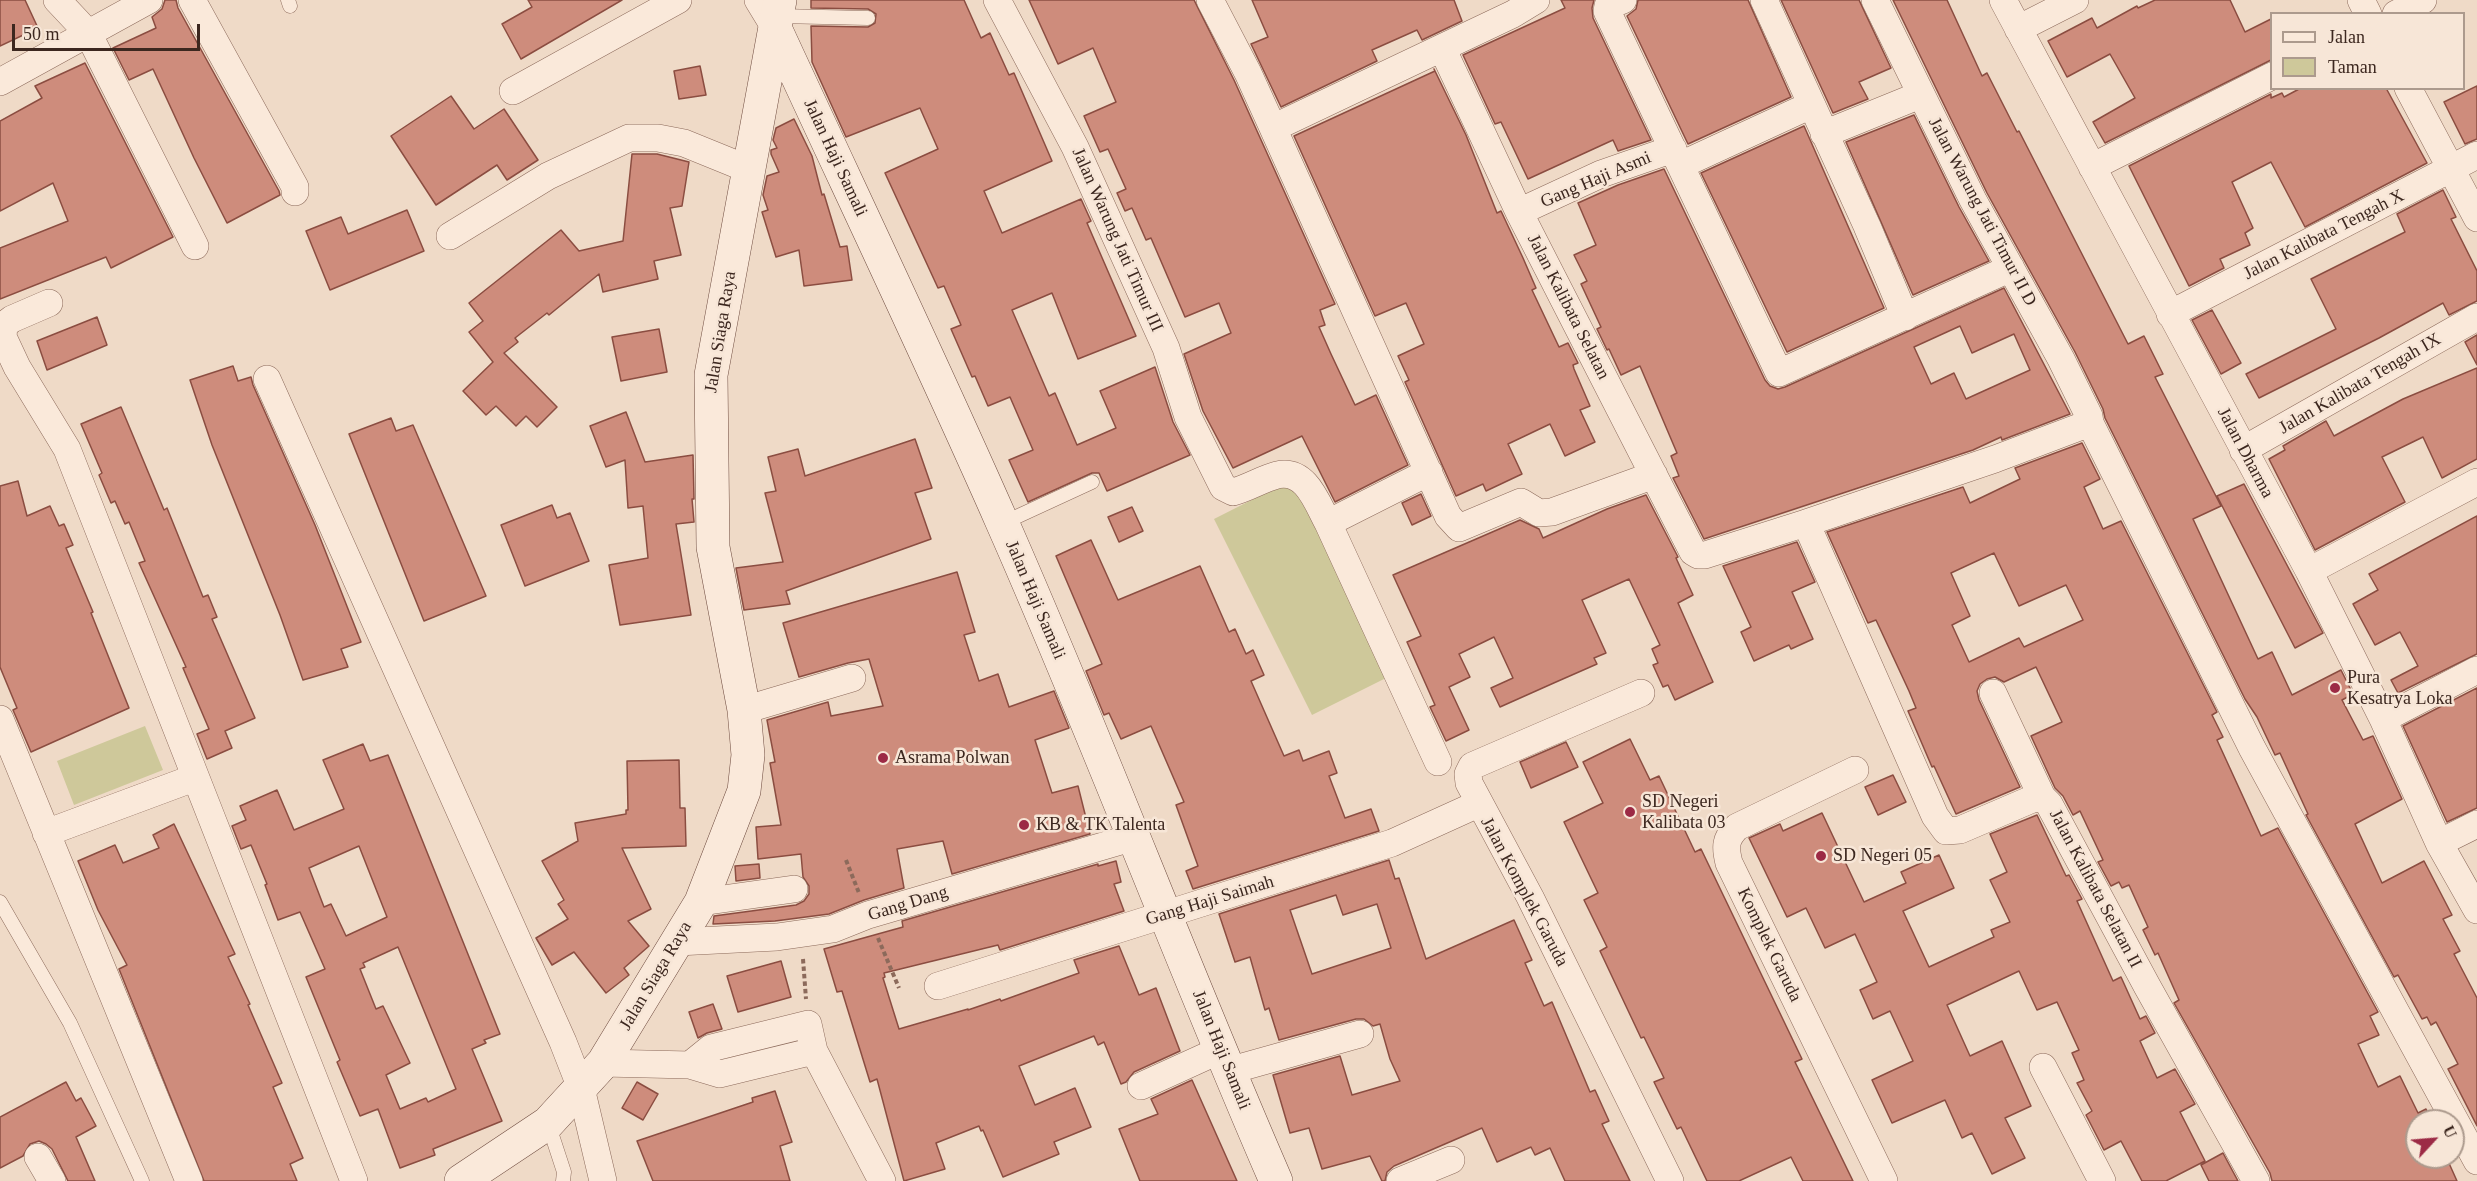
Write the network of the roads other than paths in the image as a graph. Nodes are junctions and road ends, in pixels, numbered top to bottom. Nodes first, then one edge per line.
1 (57, 0) edge
2 (192, 0) edge
3 (678, 0) edge
4 (997, 0) edge
5 (1210, 0) edge
6 (1536, 0) edge
7 (1623, 0) edge
8 (1764, 0) edge
9 (1875, 0) edge
10 (2003, 0) edge
11 (2075, 0) edge
12 (2423, 0) edge
13 (135, 3) edge
14 (773, 11) edge
15 (2400, 12) edge
16 (868, 18) dead end
17 (2018, 29) junction
18 (88, 33) junction
19 (1442, 48) junction
20 (2270, 77) edge
21 (0, 82) edge
22 (2409, 90) edge
23 (513, 91) dead end
24 (1920, 95) junction
25 (1811, 105) junction
26 (1273, 128) junction
27 (1824, 134) junction
28 (2477, 155) edge
29 (1677, 157) junction
30 (2092, 167) junction
31 (2451, 169) junction
32 (748, 170) junction
33 (295, 192) dead end
34 (1519, 212) junction
35 (2477, 218) edge
36 (450, 236) dead end
37 (195, 246) dead end
38 (2011, 268) junction
39 (49, 303) dead end
40 (2170, 314) junction
41 (1905, 317) junction
42 (2477, 317) edge
43 (267, 379) dead end
44 (2090, 423) junction
45 (2243, 450) junction
46 (1429, 472) junction
47 (1654, 475) junction
48 (1092, 482) dead end
49 (2477, 482) edge
50 (1003, 523) junction
51 (1328, 523) junction
52 (1806, 523) junction
53 (2309, 571) junction
54 (2477, 670) edge
55 (852, 678) dead end
56 (1641, 693) dead end
57 (1993, 693) dead end
58 (744, 710) junction
59 (0, 719) edge
60 (2383, 719) junction
61 (1438, 762) dead end
62 (1855, 770) dead end
63 (194, 778) junction
64 (2042, 796) junction
65 (1478, 804) junction
66 (2477, 824) edge
67 (46, 833) junction
68 (1134, 837) junction
69 (2439, 843) junction
70 (794, 889) dead end
71 (0, 902) edge
72 (701, 902) junction
73 (2477, 910) edge
74 (1167, 915) junction
75 (677, 942) junction
76 (938, 986) dead end
77 (1360, 1034) dead end
78 (814, 1051) junction
79 (1224, 1060) junction
80 (603, 1063) junction
81 (690, 1065) junction
82 (2043, 1067) dead end
83 (1142, 1086) dead end
84 (581, 1088) junction
85 (548, 1123) junction
86 (38, 1157) dead end
87 (1451, 1160) dead end
88 (2477, 1161) edge
89 (52, 1181) edge
90 (142, 1181) edge
91 (189, 1181) edge
92 (354, 1181) edge
93 (461, 1181) edge
94 (563, 1181) edge
95 (603, 1181) edge
96 (882, 1181) edge
97 (1276, 1181) edge
98 (1400, 1181) edge
99 (1670, 1181) edge
100 (1884, 1181) edge
101 (2102, 1181) edge
102 (2256, 1181) edge

1 - 18 street
2 - 33 street
3 - 23 street
4 - 51 street, Jalan Warung Jati Timur III
5 - 26 street
6 - 19 street
7 - 29 street
8 - 25 street
9 - 24 street, Jalan Warung Jati Timur II D
10 - 17 street, Jalan Dharma
11 - 17 street
12 - 15 street
13 - 18 street
14 - 16 lane
14 - 32 main road, Jalan Siaga Raya
14 - 50 main road, Jalan Haji Samali
17 - 30 street, Jalan Dharma
18 - 21 street
18 - 37 street
19 - 26 street
19 - 34 street, Jalan Kalibata Selatan
20 - 30 street
22 - 31 street
24 - 27 street
24 - 38 street, Jalan Warung Jati Timur II D
25 - 27 street
25 - 29 street, Gang Haji Asmi
26 - 46 street
27 - 41 street
28 - 31 street, Jalan Kalibata Tengah X
29 - 34 street, Gang Haji Asmi
29 - 41 street
30 - 40 street, Jalan Dharma
31 - 35 street
31 - 40 street, Jalan Kalibata Tengah X
32 - 36 street
32 - 58 main road, Jalan Siaga Raya
34 - 47 street, Jalan Kalibata Selatan
38 - 41 street
38 - 44 street, Jalan Warung Jati Timur II D
39 - 63 street
40 - 45 street, Jalan Dharma
42 - 45 street, Jalan Kalibata Tengah IX
43 - 84 street
44 - 52 street
44 - 88 street, Jalan Warung Jati Timur II D
45 - 53 street, Jalan Dharma
46 - 47 street
46 - 51 street
47 - 52 street, Jalan Kalibata Selatan
48 - 50 lane
49 - 53 street
50 - 68 main road, Jalan Haji Samali
51 - 61 street
52 - 64 street, Jalan Kalibata Selatan II
53 - 60 street, Jalan Dharma
54 - 60 street
55 - 58 street
56 - 65 street, Jalan Komplek Garuda
57 - 64 street
58 - 72 main road, Jalan Siaga Raya
59 - 67 street
60 - 69 street, Jalan Dharma
62 - 100 street, Komplek Garuda
63 - 67 street
63 - 92 street
64 - 102 street, Jalan Kalibata Selatan II
65 - 74 street, Gang Haji Saimah
65 - 99 street, Jalan Komplek Garuda
66 - 69 street
67 - 91 street
68 - 74 main road, Jalan Haji Samali
68 - 75 street, Gang Dang
69 - 73 street, Jalan Dharma
70 - 72 street
71 - 90 lane
72 - 75 main road, Jalan Siaga Raya
74 - 76 street, Gang Haji Saimah
74 - 79 main road, Jalan Haji Samali
75 - 80 main road, Jalan Siaga Raya
77 - 79 street
78 - 81 street
78 - 81 street
78 - 96 street
79 - 83 street
79 - 97 main road, Jalan Haji Samali
80 - 81 street
80 - 84 main road, Jalan Siaga Raya
82 - 101 street
84 - 85 main road, Jalan Siaga Raya
84 - 95 street
85 - 93 main road, Jalan Siaga Raya
85 - 94 lane
86 - 89 street
87 - 98 street

